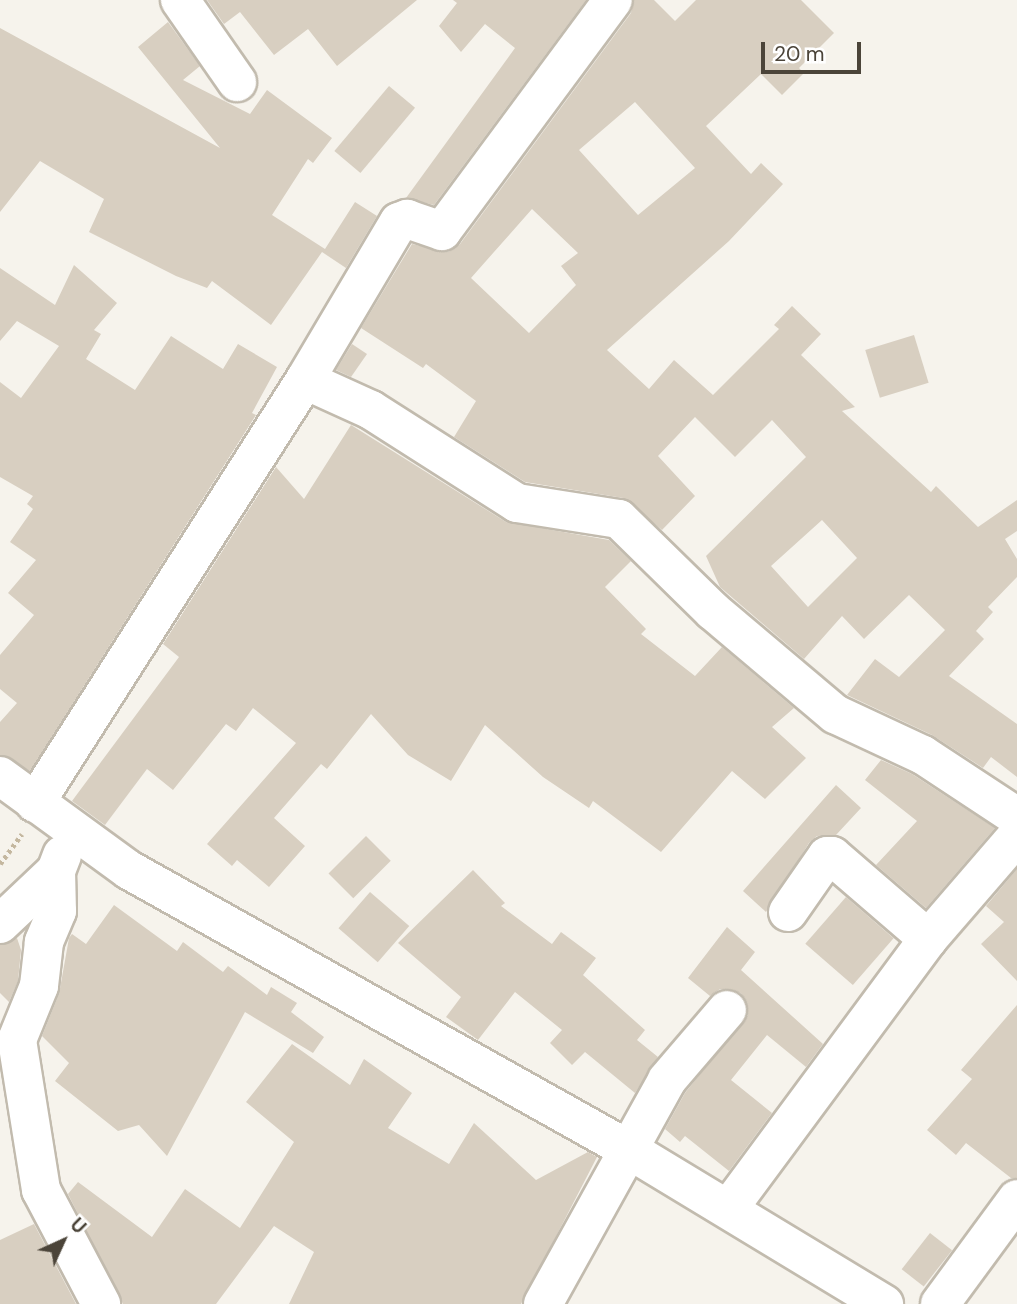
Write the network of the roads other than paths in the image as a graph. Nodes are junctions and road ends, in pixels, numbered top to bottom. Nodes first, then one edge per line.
1 (180, 0) edge
2 (613, 0) edge
3 (237, 82) dead end
4 (305, 380) junction
5 (0, 776) edge
6 (35, 803) junction
7 (1017, 817) edge
8 (72, 830) junction
9 (1017, 836) edge
10 (56, 871) junction
11 (788, 912) dead end
12 (0, 924) edge
13 (928, 939) junction
14 (727, 1010) dead end
15 (631, 1151) junction
16 (1017, 1199) edge
17 (729, 1208) junction
18 (101, 1304) edge
19 (542, 1304) edge
20 (884, 1304) edge
21 (940, 1304) edge

1 - 3 street
2 - 4 street
4 - 6 street
4 - 7 street
5 - 6 street
6 - 8 street
8 - 10 street
8 - 15 street
9 - 13 street
10 - 12 street
10 - 18 street
11 - 13 street
13 - 17 street
14 - 15 street
15 - 17 street
15 - 19 street
16 - 21 street
17 - 20 street

